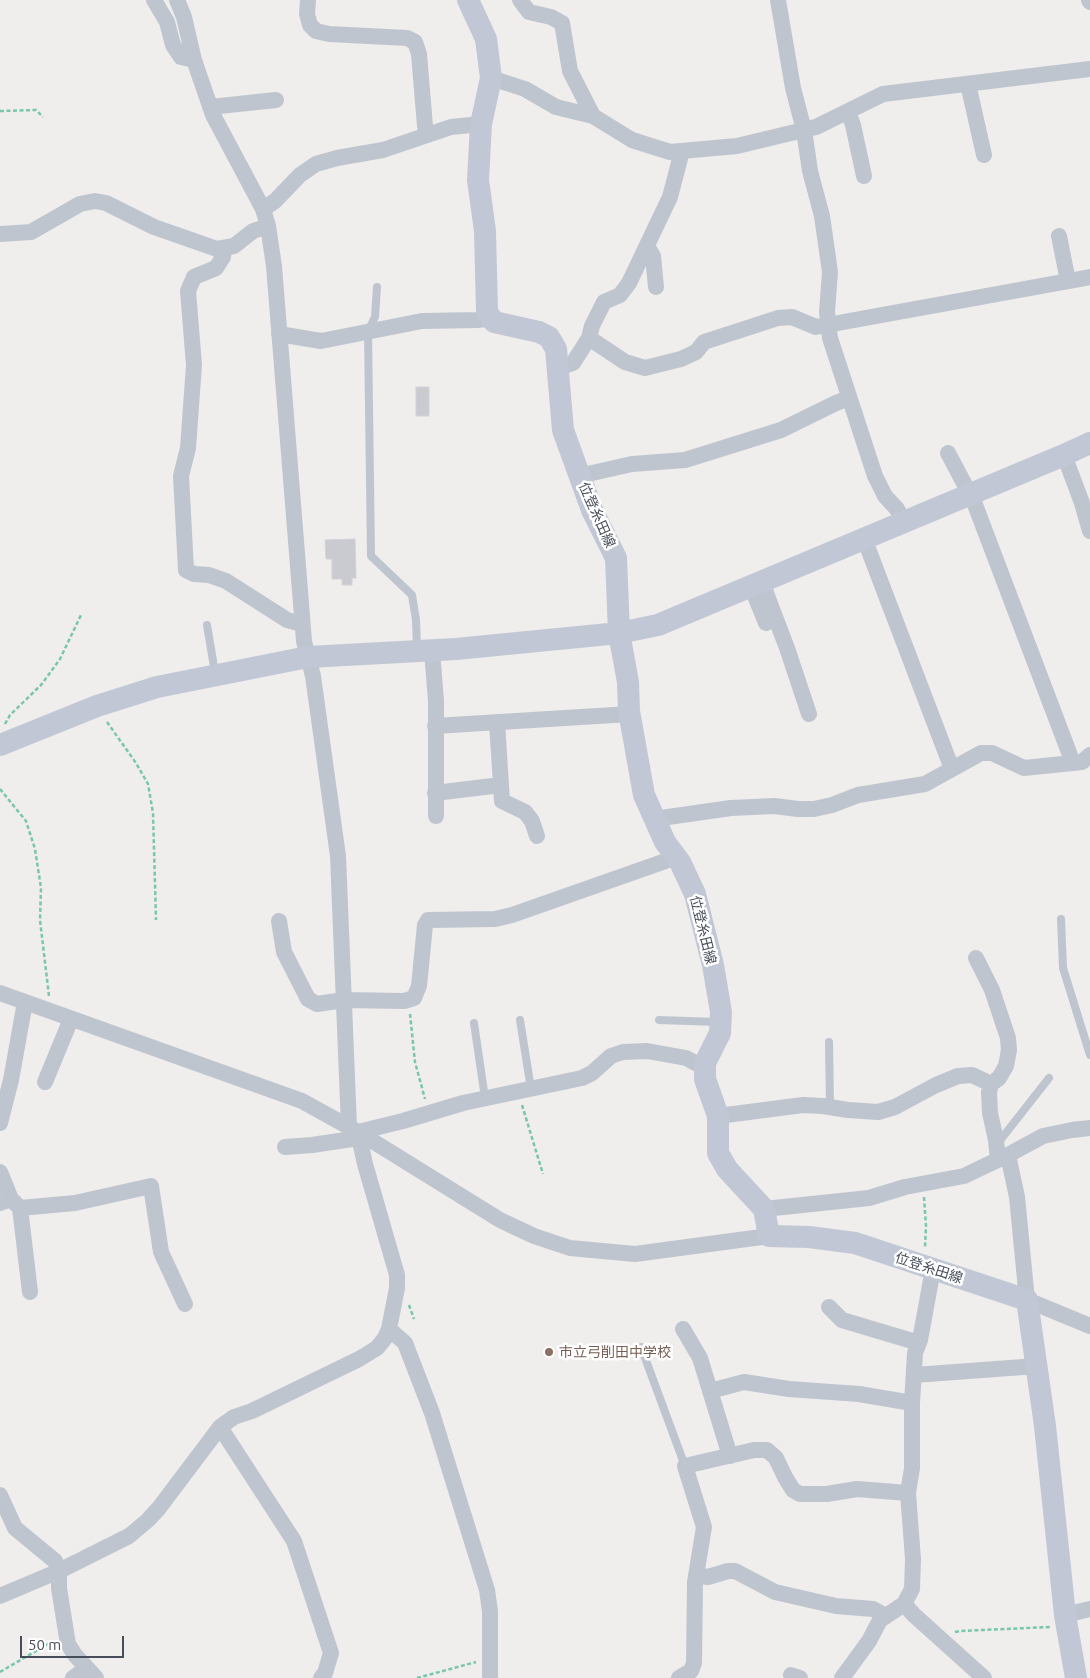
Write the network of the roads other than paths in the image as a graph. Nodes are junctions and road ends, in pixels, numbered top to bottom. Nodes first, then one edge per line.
1 (154, 0) edge
2 (177, 0) edge
3 (308, 0) edge
4 (468, 0) edge
5 (520, 0) edge
6 (778, 0) edge
7 (194, 60) junction
8 (1090, 69) edge
9 (491, 78) junction
10 (968, 84) junction
11 (276, 100) dead end
12 (210, 106) junction
13 (848, 112) junction
14 (593, 116) junction
15 (481, 124) junction
16 (804, 130) junction
17 (427, 135) junction
18 (682, 151) junction
19 (984, 154) dead end
20 (864, 176) dead end
21 (263, 209) junction
22 (268, 226) junction
23 (0, 234) edge
24 (1059, 236) dead end
25 (647, 246) junction
26 (224, 248) junction
27 (1090, 277) edge
28 (1068, 281) junction
29 (377, 287) dead end
30 (656, 287) dead end
31 (490, 318) junction
32 (828, 325) junction
33 (368, 331) junction
34 (279, 334) junction
35 (590, 338) junction
36 (558, 368) junction
37 (849, 398) junction
38 (1090, 443) edge
39 (948, 453) dead end
40 (1064, 455) junction
41 (580, 476) junction
42 (969, 495) junction
43 (904, 522) junction
44 (1090, 531) edge
45 (864, 538) junction
46 (757, 583) junction
47 (302, 624) junction
48 (207, 625) dead end
49 (619, 633) junction
50 (773, 642) dead end
51 (424, 651) junction
52 (308, 657) junction
53 (216, 675) junction
54 (630, 714) junction
55 (810, 714) dead end
56 (497, 722) junction
57 (435, 726) junction
58 (0, 745) edge
59 (1090, 755) edge
60 (1073, 763) junction
61 (952, 769) junction
62 (501, 785) junction
63 (435, 793) junction
64 (436, 816) dead end
65 (654, 818) junction
66 (537, 836) dead end
67 (676, 857) junction
68 (1061, 919) dead end
69 (279, 921) dead end
70 (976, 958) dead end
71 (0, 993) edge
72 (344, 1000) junction
73 (25, 1002) junction
74 (71, 1019) junction
75 (520, 1020) dead end
76 (659, 1020) dead end
77 (720, 1022) junction
78 (474, 1023) dead end
79 (829, 1042) dead end
80 (1090, 1055) edge
81 (705, 1068) junction
82 (1049, 1078) dead end
83 (46, 1082) dead end
84 (991, 1084) junction
85 (525, 1090) junction
86 (485, 1098) junction
87 (830, 1106) junction
88 (718, 1116) junction
89 (0, 1123) edge
90 (1090, 1128) edge
91 (355, 1132) junction
92 (285, 1147) dead end
93 (1001, 1153) junction
94 (0, 1172) edge
95 (10, 1203) edge
96 (764, 1209) junction
97 (769, 1236) junction
98 (929, 1268) junction
99 (30, 1292) dead end
100 (1027, 1300) junction
101 (185, 1304) dead end
102 (829, 1307) dead end
103 (1090, 1326) edge
104 (389, 1329) junction
105 (683, 1329) dead end
106 (919, 1343) junction
107 (641, 1347) dead end
108 (1037, 1366) junction
109 (914, 1375) junction
110 (710, 1391) junction
111 (912, 1403) junction
112 (220, 1427) junction
113 (730, 1456) junction
114 (685, 1466) junction
115 (908, 1493) junction
116 (0, 1495) edge
117 (59, 1571) junction
118 (696, 1574) junction
119 (0, 1596) edge
120 (904, 1604) junction
121 (1090, 1609) edge
122 (886, 1616) junction
123 (1066, 1620) junction
124 (92, 1673) edge
125 (73, 1678) edge
126 (321, 1678) edge
127 (490, 1678) edge
128 (678, 1678) edge
129 (842, 1678) edge
130 (984, 1678) edge
131 (1076, 1678) edge

1 - 7 street
2 - 7 street
3 - 17 street
4 - 9 main road
5 - 14 street
6 - 16 street
7 - 12 street
8 - 10 street
9 - 14 street
9 - 15 main road
10 - 13 street
10 - 19 street
11 - 12 street
12 - 21 street
13 - 16 street
13 - 20 street
14 - 18 street
15 - 17 street
15 - 31 main road
16 - 18 street
16 - 32 street
17 - 21 street
18 - 25 street
21 - 22 street
22 - 26 street
22 - 34 street
23 - 26 street
24 - 28 street
25 - 30 street
25 - 35 street
26 - 47 street
27 - 28 street
28 - 32 street
29 - 33 lane
31 - 33 street
31 - 36 main road, 位登糸田線
32 - 35 street
32 - 37 street
33 - 34 street
33 - 51 lane
34 - 47 street
35 - 36 street
36 - 41 main road, 位登糸田線
37 - 41 street
37 - 43 street
38 - 40 main road
39 - 42 street
40 - 42 main road
40 - 44 street
41 - 49 main road, 位登糸田線
42 - 43 main road
42 - 60 street
43 - 45 main road
45 - 46 main road
45 - 61 street
46 - 49 main road
46 - 50 street
46 - 55 street
47 - 52 street
48 - 53 lane
49 - 51 main road
49 - 54 main road, 位登糸田線
51 - 52 main road
51 - 57 street
52 - 53 main road
52 - 72 street
53 - 58 main road
54 - 56 street
54 - 65 main road, 位登糸田線
56 - 57 street
56 - 62 street
57 - 63 street
59 - 60 street
60 - 61 street
61 - 65 street
62 - 63 street
62 - 66 street
63 - 64 street
65 - 67 main road, 位登糸田線
67 - 72 street
67 - 77 main road, 位登糸田線
68 - 80 lane
69 - 72 street
70 - 84 street
71 - 73 street
72 - 91 street
73 - 74 street
73 - 89 street
74 - 83 street
74 - 91 street
75 - 85 lane
76 - 77 lane
77 - 81 main road, 位登糸田線
78 - 86 lane
79 - 87 lane
81 - 85 street
81 - 88 main road
82 - 93 lane
84 - 87 street
84 - 93 street
85 - 86 street
86 - 91 street
87 - 88 street
88 - 96 main road
90 - 93 street
91 - 92 street
91 - 97 street
91 - 104 street
93 - 96 street
93 - 100 street
94 - 95 street
95 - 99 street
95 - 101 street
96 - 97 main road
97 - 98 main road, 位登糸田線
98 - 100 main road, 位登糸田線
98 - 106 street
100 - 103 street
100 - 108 main road
102 - 106 street
104 - 112 street
104 - 127 street
105 - 110 street
106 - 109 street
107 - 114 lane
108 - 109 street
108 - 123 main road
109 - 111 street
110 - 111 street
110 - 113 street
111 - 115 street
112 - 117 street
112 - 126 street
113 - 114 street
113 - 115 street
114 - 118 street
115 - 120 street
116 - 117 street
117 - 119 street
117 - 124 street
118 - 122 street
118 - 128 street
120 - 122 street
120 - 130 street
121 - 123 street
122 - 129 street
123 - 131 main road
124 - 125 street

